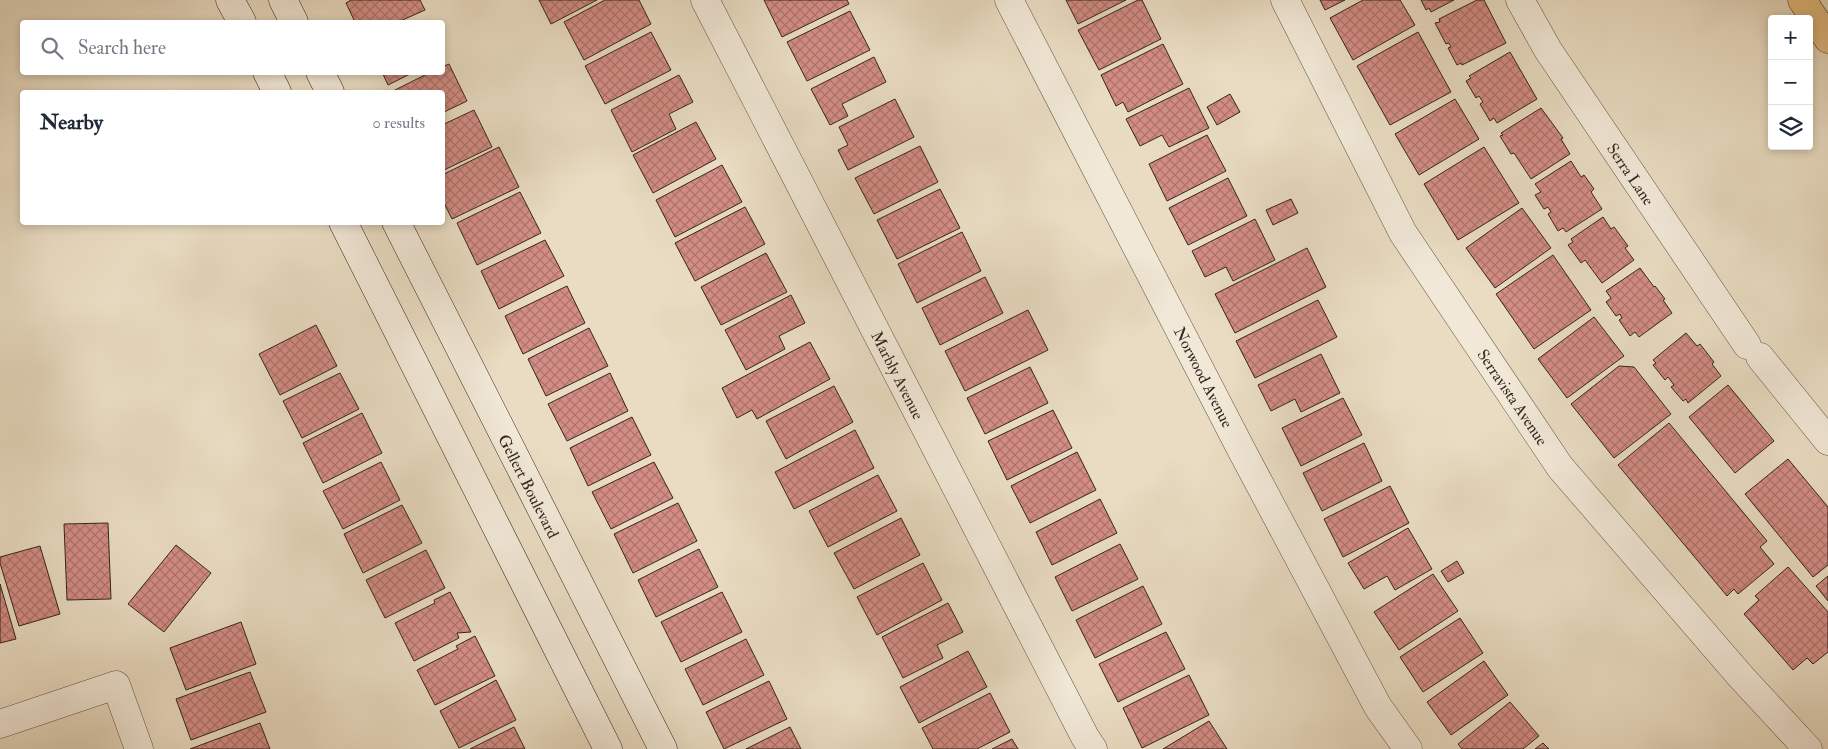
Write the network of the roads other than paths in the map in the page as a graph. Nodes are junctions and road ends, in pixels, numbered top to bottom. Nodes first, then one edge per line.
1 (230, 0) edge
2 (283, 0) edge
3 (705, 0) edge
4 (1009, 0) edge
5 (1284, 0) edge
6 (1520, 0) edge
7 (1802, 0) edge
8 (241, 20) edge
9 (293, 20) edge
10 (1828, 39) edge
11 (268, 75) edge
12 (322, 75) edge
13 (276, 90) edge
14 (329, 90) edge
15 (345, 225) edge
16 (398, 225) edge
17 (1828, 441) edge
18 (0, 724) edge
19 (139, 749) edge
20 (608, 749) edge
21 (663, 749) edge
22 (1093, 749) edge
23 (1408, 749) edge
24 (1808, 749) edge

1 - 8 street
2 - 9 street
3 - 22 street, Marbly Avenue
4 - 23 street, Norwood Avenue
5 - 24 street, Serravista Avenue
6 - 17 street, Serra Lane
7 - 10 highway
11 - 13 street
12 - 14 street
15 - 20 street
16 - 21 street, Gellert Boulevard
18 - 19 street

